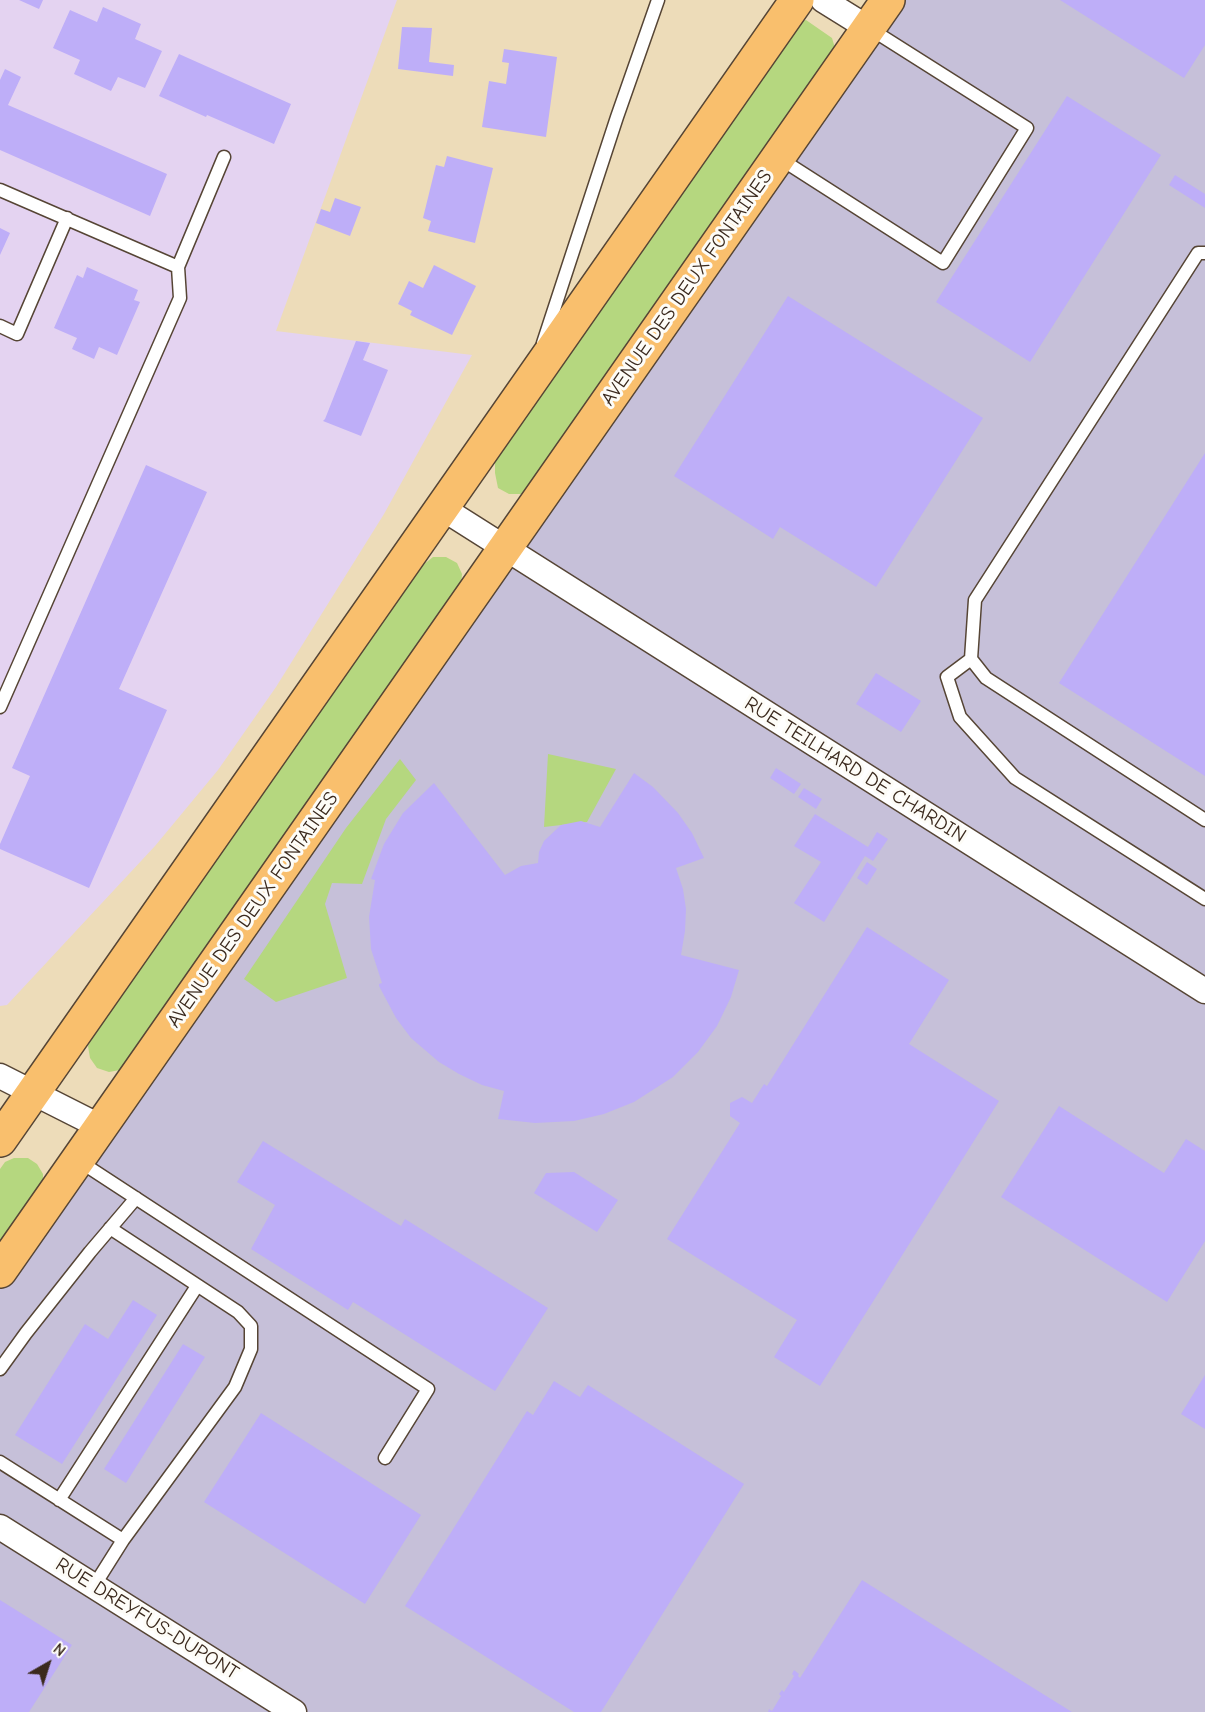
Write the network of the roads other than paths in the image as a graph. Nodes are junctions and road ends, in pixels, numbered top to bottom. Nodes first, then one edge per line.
1 (658, 0) edge
2 (797, 0) edge
3 (823, 0) edge
4 (888, 0) edge
5 (868, 28) junction
6 (224, 157) dead end
7 (778, 158) junction
8 (0, 190) edge
9 (67, 219) junction
10 (1205, 253) edge
11 (178, 267) junction
12 (0, 326) edge
13 (532, 378) junction
14 (442, 508) junction
15 (506, 549) junction
16 (971, 659) junction
17 (0, 707) edge
18 (1205, 820) edge
19 (1205, 899) edge
20 (1205, 991) edge
21 (0, 1076) edge
22 (32, 1092) junction
23 (101, 1127) junction
24 (0, 1140) edge
25 (78, 1160) junction
26 (136, 1198) junction
27 (110, 1228) junction
28 (0, 1271) edge
29 (197, 1286) junction
30 (0, 1370) edge
31 (385, 1458) dead end
32 (0, 1462) edge
33 (60, 1500) junction
34 (0, 1527) edge
35 (123, 1540) junction
36 (94, 1586) junction
37 (294, 1712) edge

1 - 13 lane
2 - 13 main road
3 - 5 street
4 - 5 main road, AVENUE DES DEUX FONTAINES
5 - 7 main road, AVENUE DES DEUX FONTAINES
5 - 7 lane
6 - 11 lane
7 - 15 main road, AVENUE DES DEUX FONTAINES
8 - 9 lane
9 - 11 lane
9 - 12 lane
10 - 16 lane
11 - 17 lane
13 - 14 main road
14 - 15 street
14 - 22 main road
15 - 20 street, RUE TEILHARD DE CHARDIN
15 - 23 main road, AVENUE DES DEUX FONTAINES
16 - 18 lane
16 - 19 lane
21 - 22 street
22 - 23 street
22 - 24 main road
23 - 25 main road, AVENUE DES DEUX FONTAINES
25 - 26 lane
25 - 28 main road, AVENUE DES DEUX FONTAINES
26 - 27 lane
26 - 31 lane
27 - 29 lane
27 - 30 lane
29 - 33 lane
29 - 35 lane
32 - 33 lane
33 - 35 lane
34 - 36 street, RUE DREYFUS-DUPONT
35 - 36 lane
36 - 37 street, RUE DREYFUS-DUPONT

